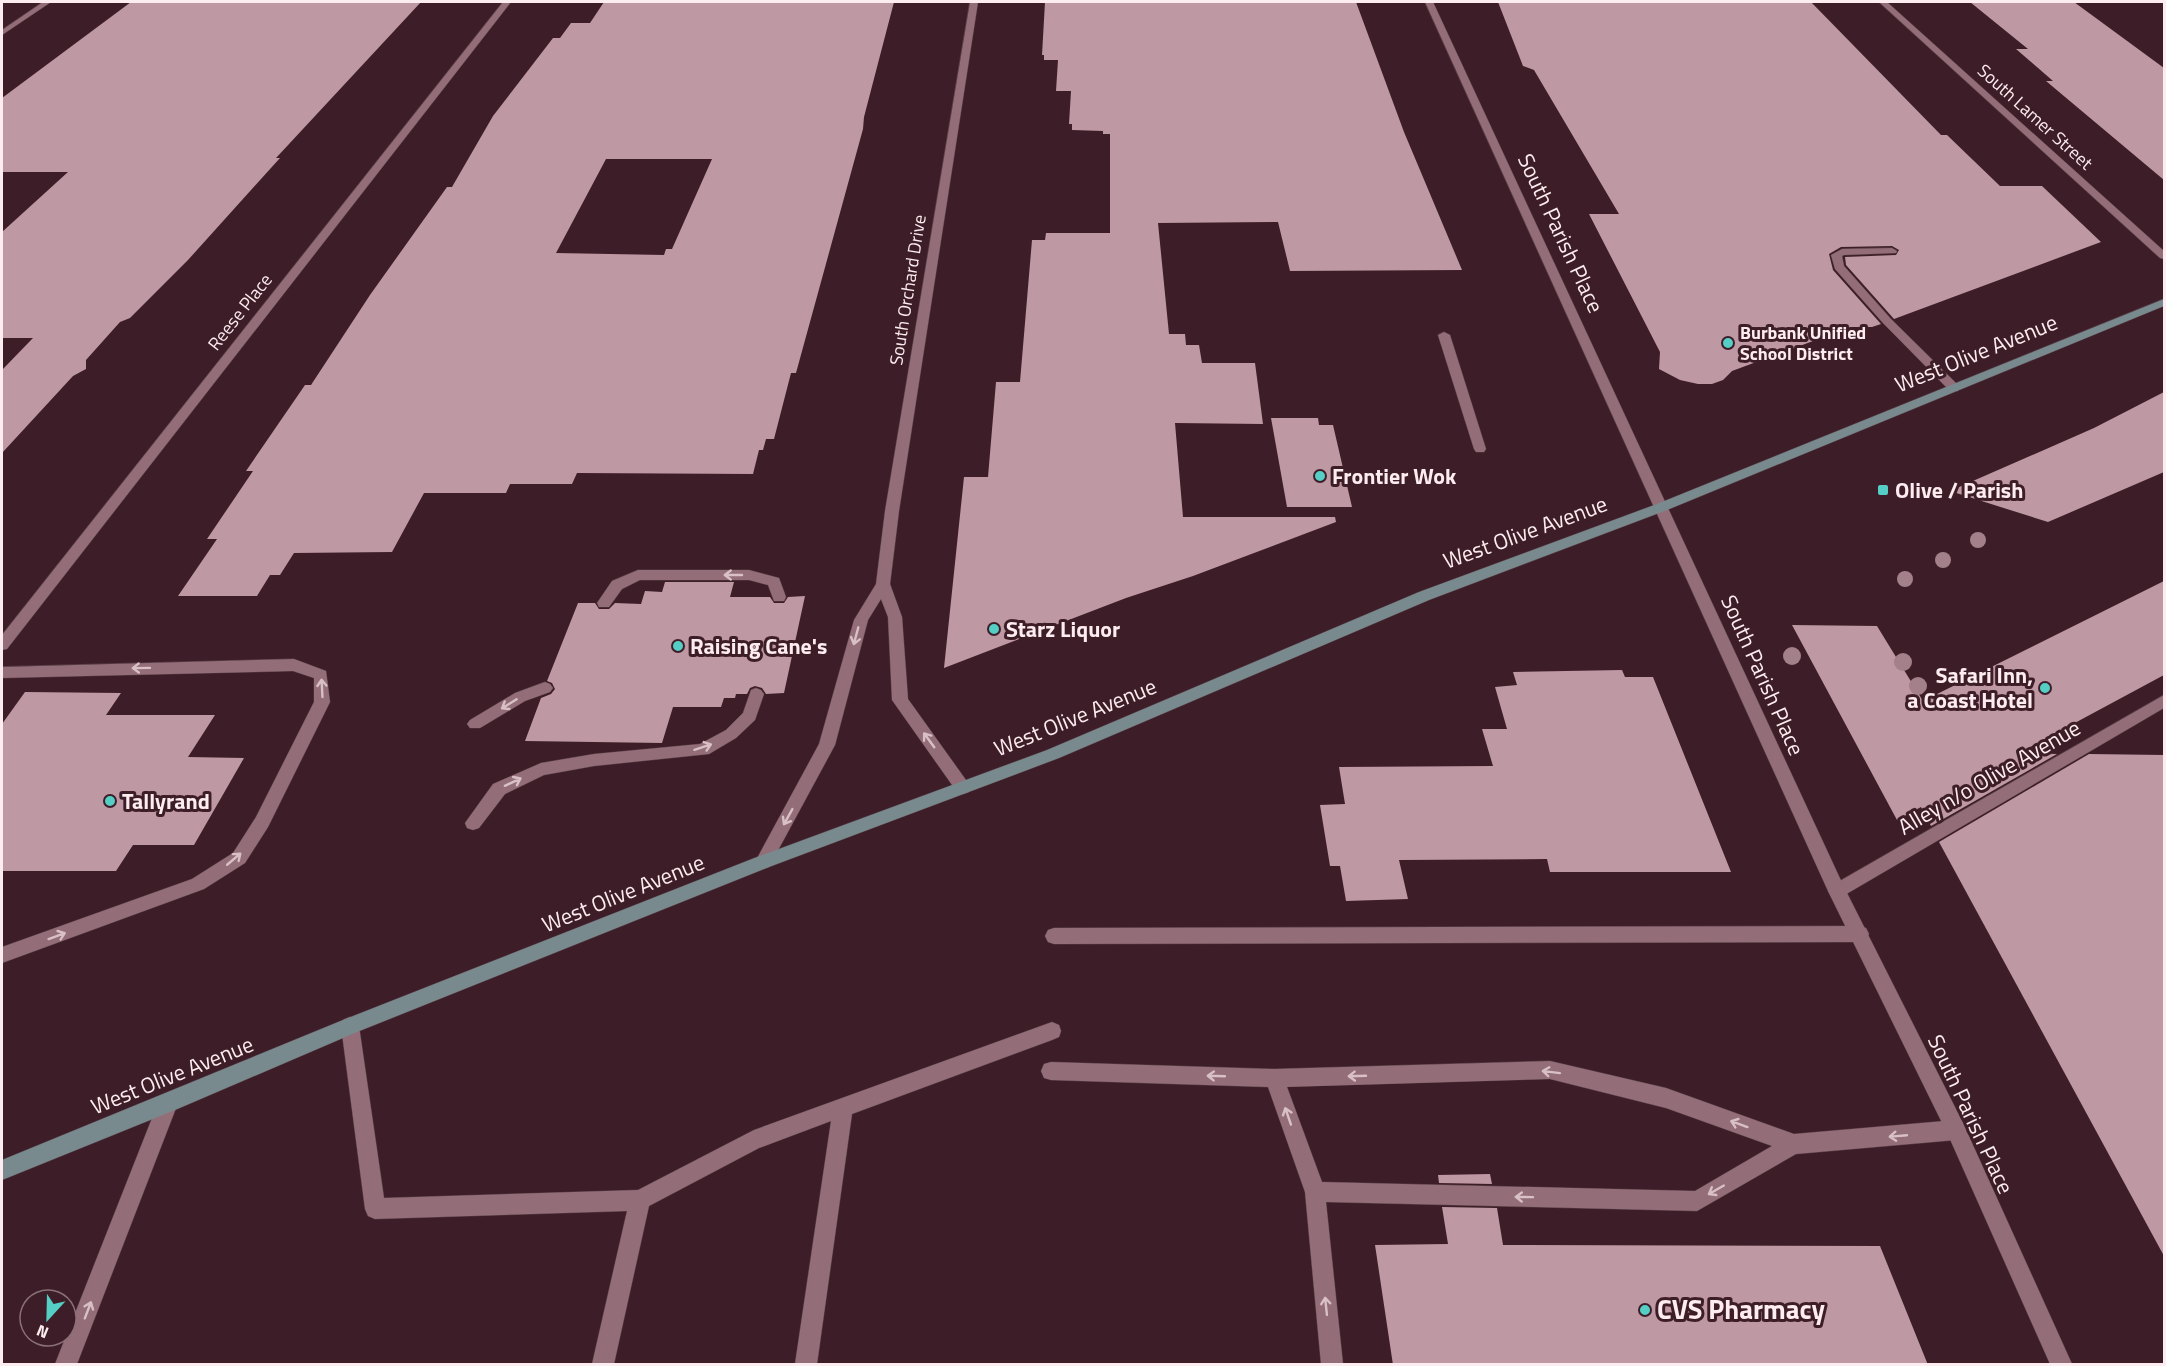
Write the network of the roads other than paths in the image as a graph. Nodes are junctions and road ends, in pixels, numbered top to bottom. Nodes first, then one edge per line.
1 (47, 2) edge
2 (507, 2) edge
3 (974, 2) edge
4 (1429, 2) edge
5 (1883, 2) edge
6 (2, 33) edge
7 (1892, 250) dead end
8 (2164, 256) edge
9 (2164, 302) edge
10 (1443, 334) dead end
11 (1954, 388) junction
12 (1480, 449) dead end
13 (1662, 507) junction
14 (884, 584) junction
15 (779, 597) dead end
16 (604, 603) dead end
17 (2, 645) edge
18 (2, 672) edge
19 (544, 688) dead end
20 (756, 694) dead end
21 (2164, 701) edge
22 (476, 724) dead end
23 (963, 787) junction
24 (473, 823) dead end
25 (763, 862) junction
26 (1836, 891) junction
27 (1860, 934) junction
28 (1054, 936) dead end
29 (2, 955) edge
30 (350, 1026) junction
31 (1052, 1031) dead end
32 (1051, 1071) dead end
33 (1274, 1078) junction
34 (168, 1103) junction
35 (843, 1107) junction
36 (1956, 1130) junction
37 (1794, 1144) junction
38 (2, 1170) edge
39 (1314, 1192) junction
40 (640, 1200) junction
41 (66, 1365) edge
42 (603, 1365) edge
43 (806, 1365) edge
44 (1332, 1365) edge
45 (2061, 1365) edge

1 - 6 street
2 - 17 street, Reese Place
3 - 14 street, South Orchard Drive
4 - 13 street, South Parish Place
5 - 8 street, South Lamer Street
7 - 11 street
9 - 11 main road, West Olive Avenue
10 - 12 street
11 - 13 main road, West Olive Avenue
13 - 23 main road, West Olive Avenue
13 - 26 street, South Parish Place
23 -> 14 street, South Orchard Drive
14 -> 25 street, South Orchard Drive
15 -> 16 street
29 -> 18 street
19 -> 22 street
24 -> 20 street
21 - 26 street, Alley n/o Olive Avenue
23 - 25 main road, West Olive Avenue
25 - 30 main road, West Olive Avenue
26 - 27 street, South Parish Place
27 - 28 street
27 - 36 street, South Parish Place
30 - 34 main road, West Olive Avenue
30 - 40 street
31 - 35 street
33 -> 32 street
37 -> 33 street
39 -> 33 street
34 - 38 main road, West Olive Avenue
41 -> 34 street
35 - 40 street
35 - 43 street
36 -> 37 street
36 - 45 street, South Parish Place
37 -> 39 street
44 -> 39 street
40 - 42 street

